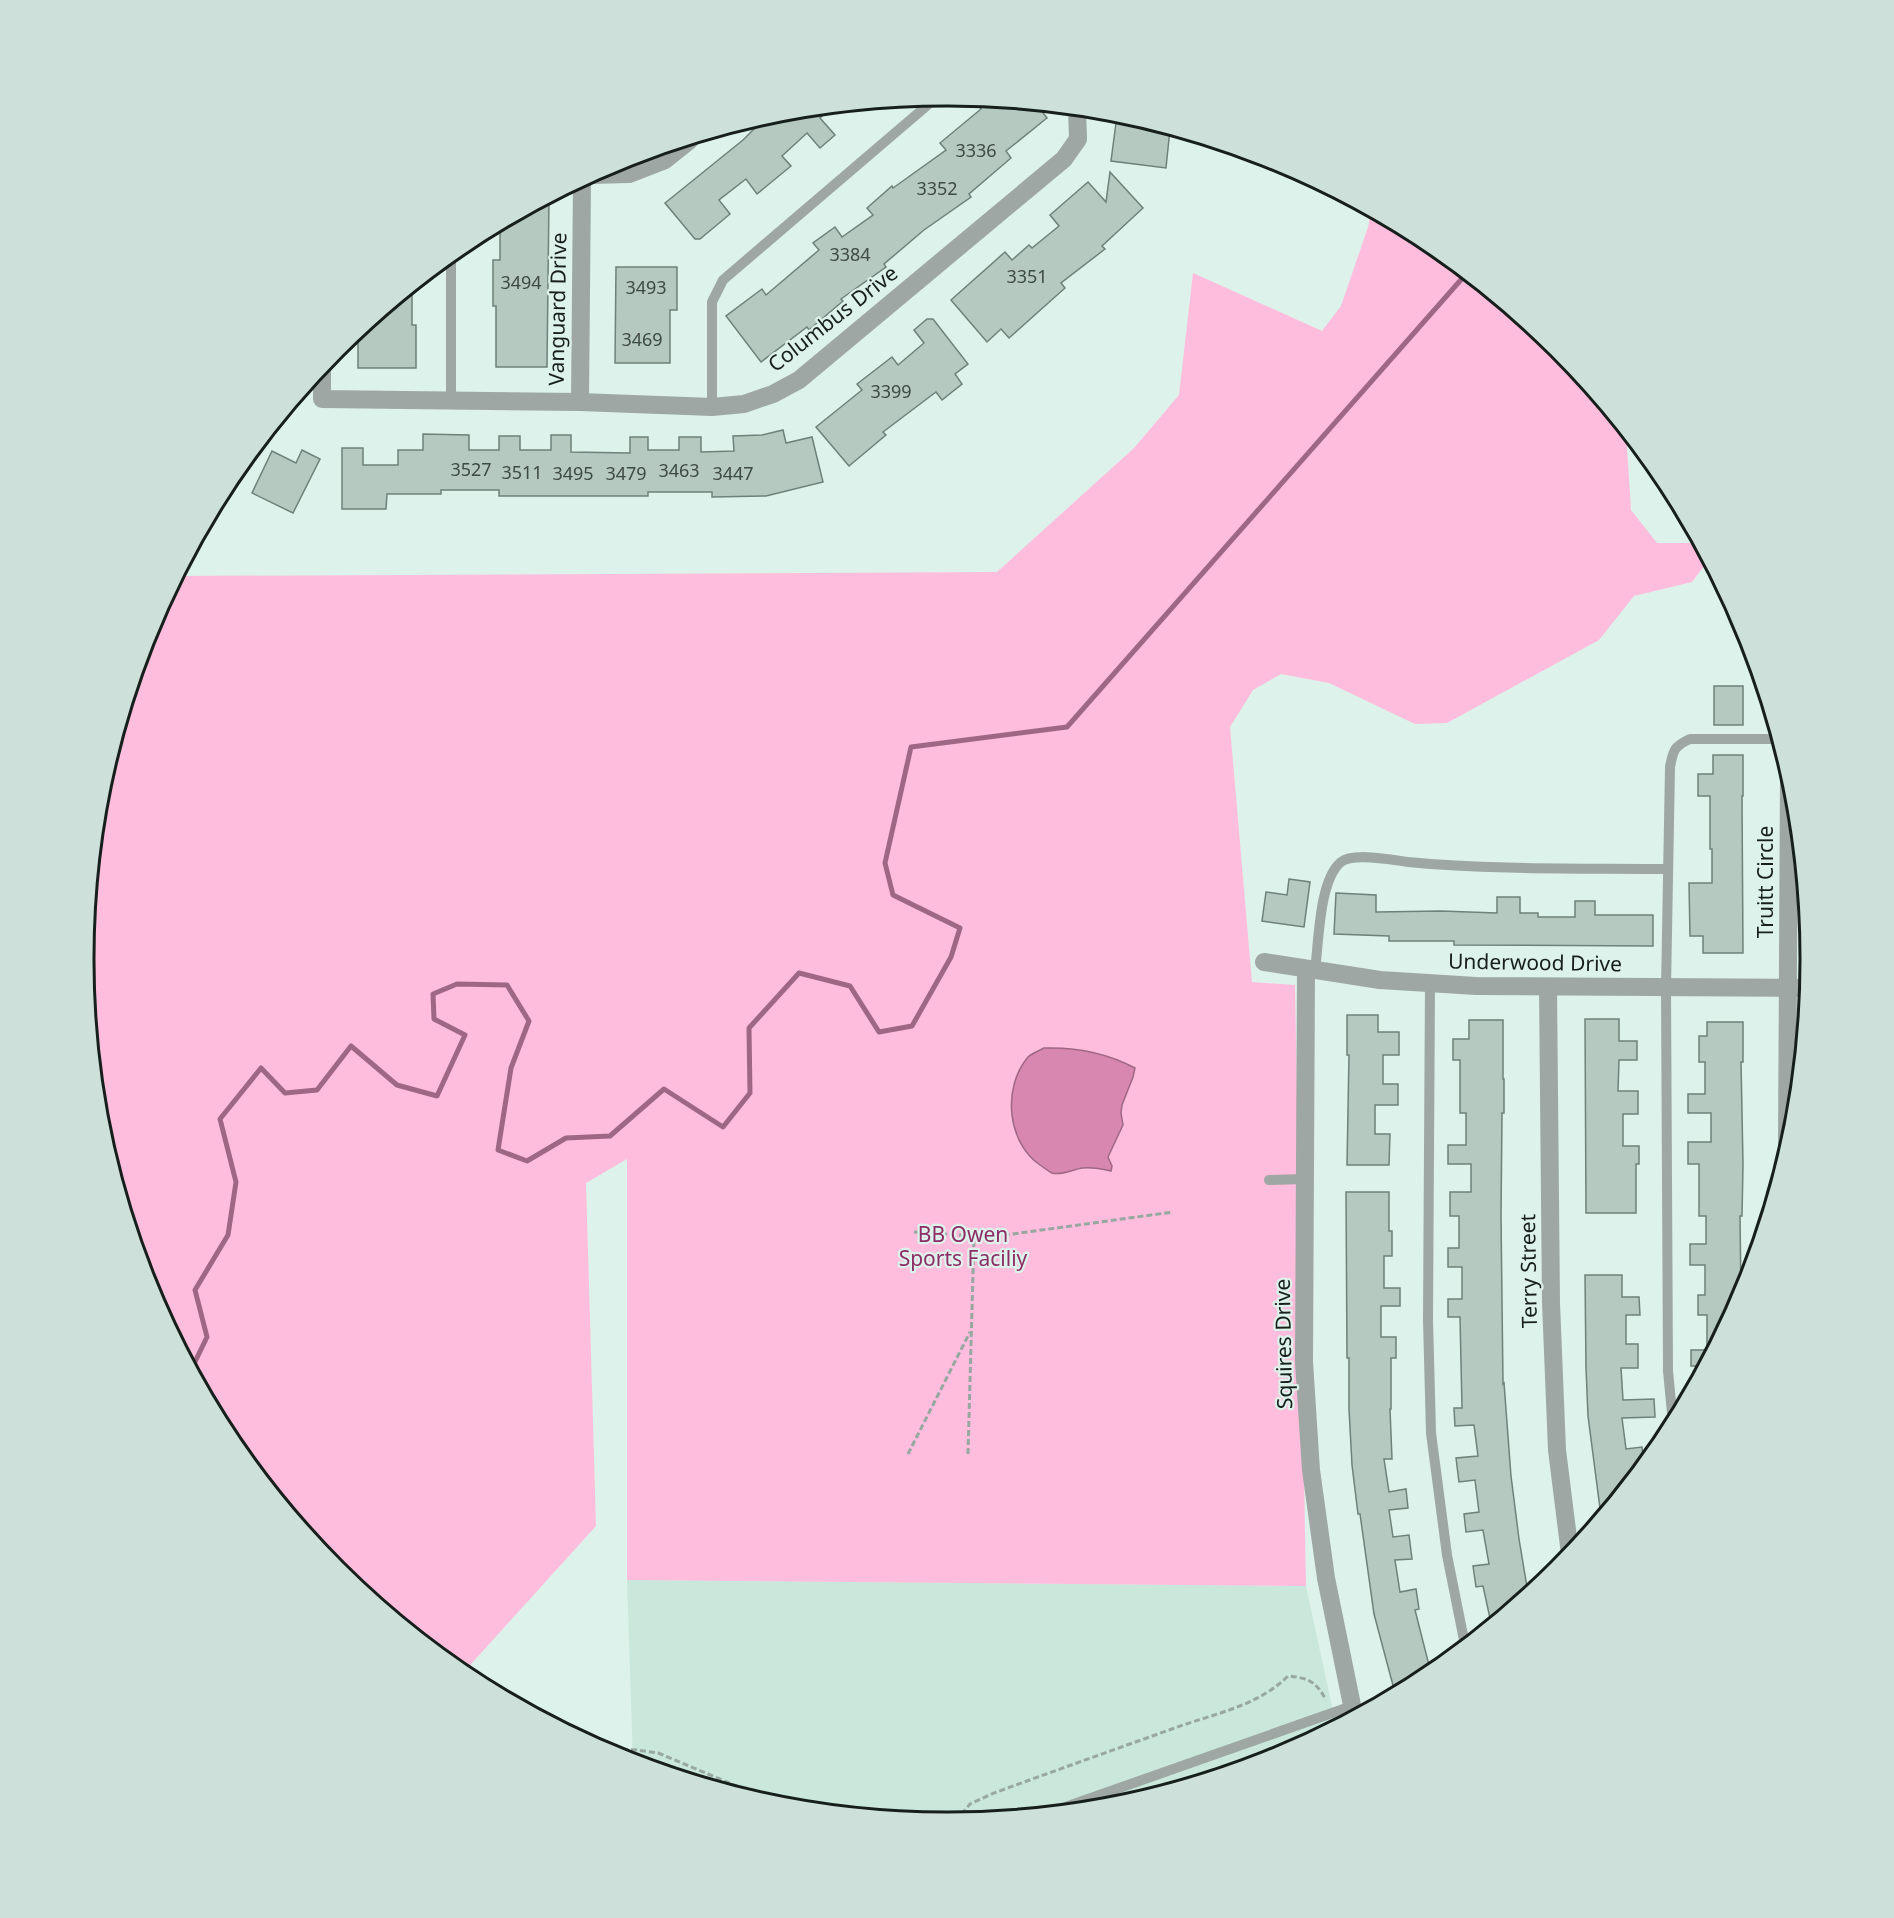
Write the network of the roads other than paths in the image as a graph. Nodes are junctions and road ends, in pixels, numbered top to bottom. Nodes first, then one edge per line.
1 (926, 107) edge
2 (1078, 117) edge
3 (676, 151) edge
4 (613, 174) edge
5 (582, 189) edge
6 (451, 266) edge
7 (322, 380) edge
8 (451, 402) junction
9 (580, 402) junction
10 (712, 406) junction
11 (1770, 739) edge
12 (1789, 827) edge
13 (1668, 869) junction
14 (1264, 962) dead end
15 (1311, 969) junction
16 (1430, 983) junction
17 (1548, 987) junction
18 (1666, 988) junction
19 (1787, 988) junction
20 (1799, 988) edge
21 (1787, 1101) edge
22 (1305, 1179) junction
23 (1269, 1180) dead end
24 (1671, 1407) edge
25 (1569, 1542) edge
26 (1463, 1637) edge
27 (1353, 1708) edge
28 (1348, 1711) edge
29 (1088, 1799) edge

1 - 10 lane
2 - 10 street, Columbus Drive
3 - 4 street
5 - 9 street, Vanguard Drive
6 - 8 lane
7 - 8 street, Columbus Drive
8 - 9 street, Columbus Drive
9 - 10 street, Columbus Drive
11 - 13 lane
12 - 19 street, Truitt Circle
13 - 15 lane
13 - 18 lane
14 - 15 street, Underwood Drive
15 - 16 street, Underwood Drive
15 - 22 street, Squires Drive
16 - 17 street, Underwood Drive
16 - 26 lane
17 - 18 street, Underwood Drive
17 - 25 street, Terry Street
18 - 19 street, Underwood Drive
18 - 24 lane
19 - 20 street, Underwood Drive
19 - 21 street, Truitt Circle
22 - 23 lane
22 - 27 street, Squires Drive
28 - 29 lane

